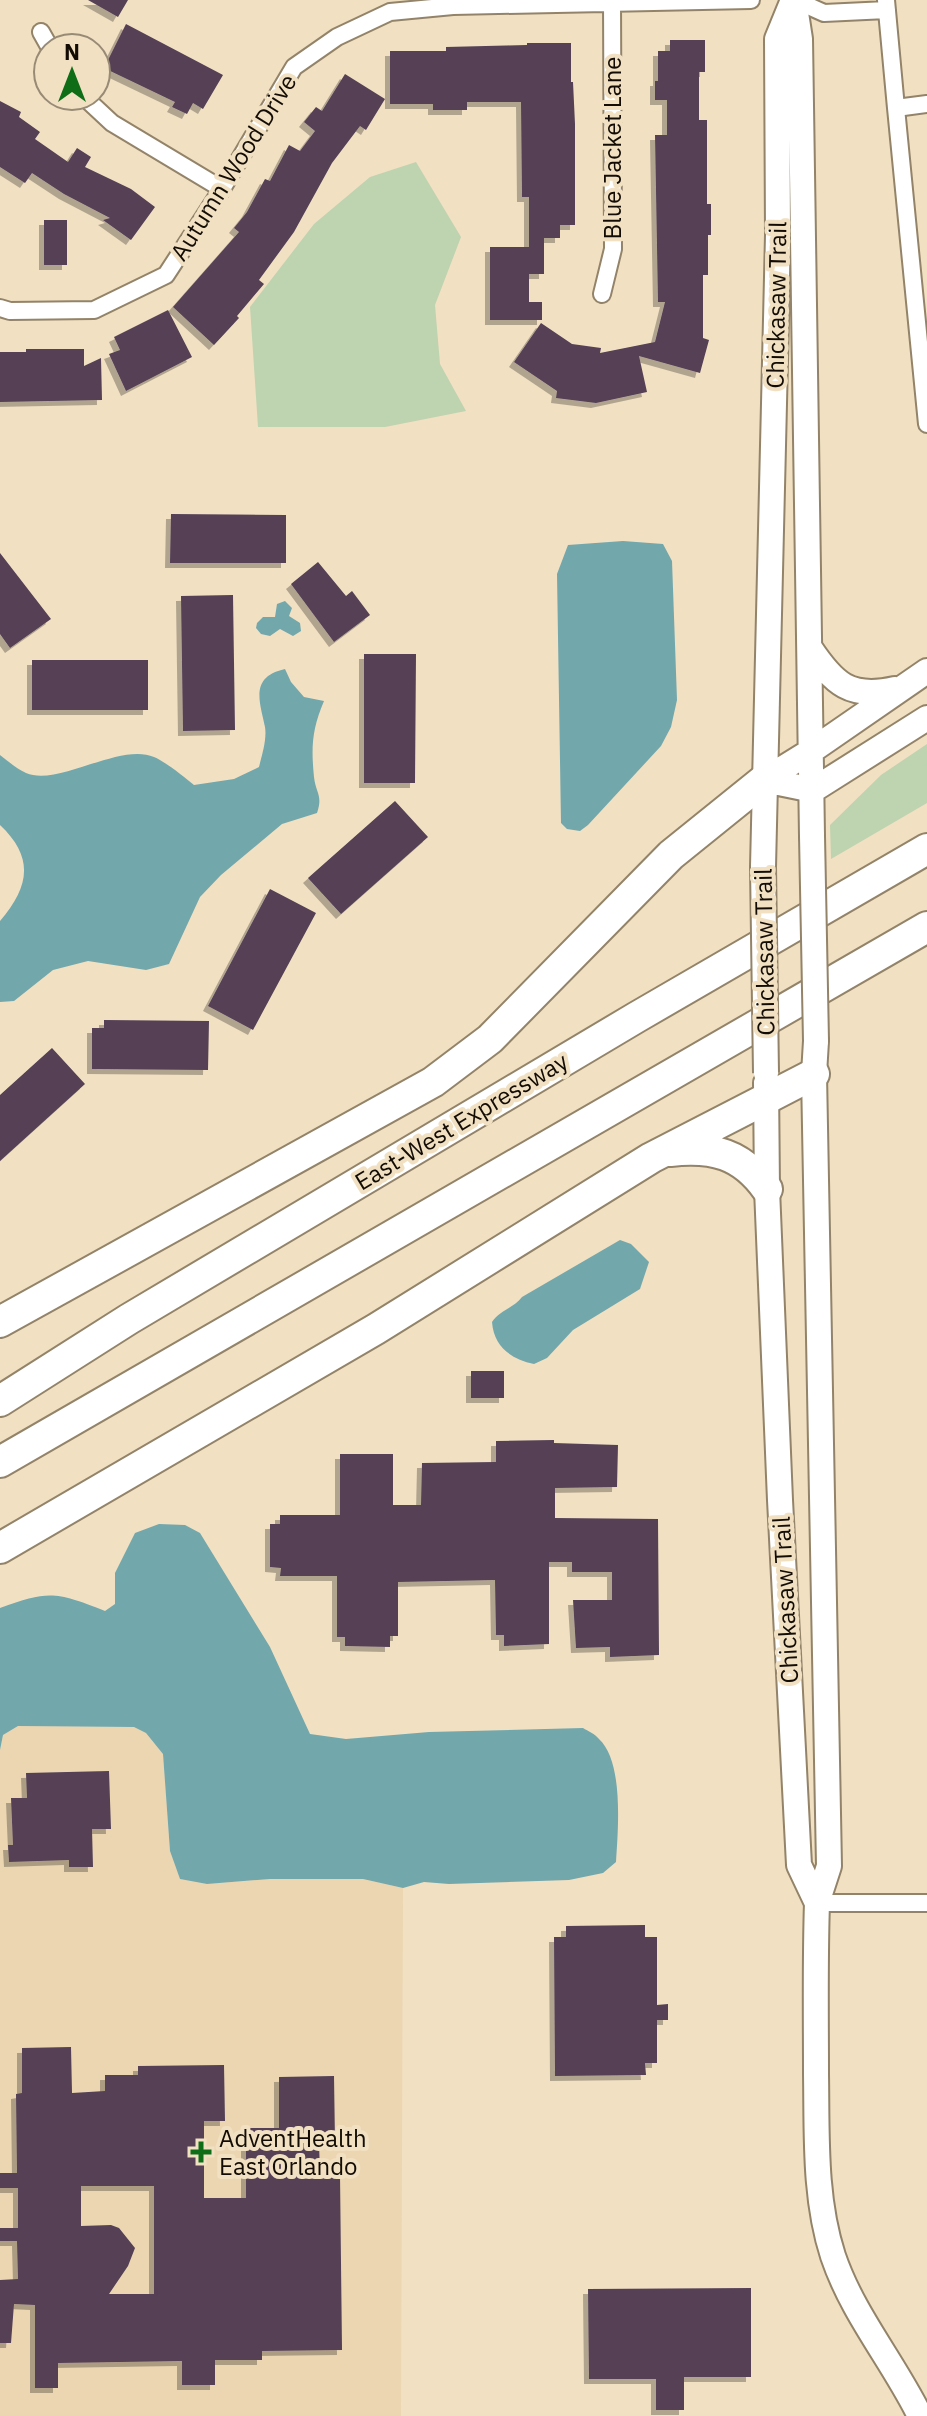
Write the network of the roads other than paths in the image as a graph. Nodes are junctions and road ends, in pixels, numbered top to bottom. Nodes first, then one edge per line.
1 (751, 0) edge
2 (794, 0) edge
3 (612, 1) edge
4 (886, 5) edge
5 (927, 104) edge
6 (896, 108) junction
7 (100, 112) edge
8 (222, 189) junction
9 (602, 294) dead end
10 (0, 308) edge
11 (927, 424) edge
12 (810, 648) junction
13 (927, 671) edge
14 (902, 688) junction
15 (927, 718) edge
16 (811, 751) junction
17 (764, 780) junction
18 (813, 790) junction
19 (927, 849) edge
20 (927, 927) edge
21 (814, 1074) junction
22 (766, 1084) junction
23 (660, 1153) junction
24 (767, 1189) junction
25 (0, 1322) edge
26 (33, 1382) junction
27 (0, 1393) edge
28 (0, 1401) edge
29 (0, 1462) edge
30 (0, 1548) edge
31 (817, 1903) junction
32 (927, 1903) edge
33 (920, 2410) edge

1 - 3 street, Autumn Wood Drive
2 - 4 street
2 - 12 street, Chickasaw Trail
2 - 17 street, Chickasaw Trail
3 - 8 street, Autumn Wood Drive
3 - 9 street, Blue Jacket Lane
4 - 6 street
5 - 6 street
6 - 11 street
7 - 8 street
8 - 10 street, Autumn Wood Drive
12 - 14 street
12 - 16 street, Chickasaw Trail
13 - 14 street
14 - 16 street
15 - 18 street
16 - 17 street
16 - 18 street, Chickasaw Trail
17 - 18 street
17 - 22 street, Chickasaw Trail, bridge
17 - 25 highway
18 - 21 street, Chickasaw Trail, bridge
19 - 26 highway, East-West Expressway
20 - 29 highway
21 - 22 highway
21 - 31 street, Chickasaw Trail
22 - 23 highway
22 - 24 street, Chickasaw Trail
23 - 24 highway
23 - 30 highway
24 - 31 street, Chickasaw Trail
26 - 27 highway
26 - 28 highway, East-West Expressway
31 - 32 street
31 - 33 street, Chickasaw Trail

